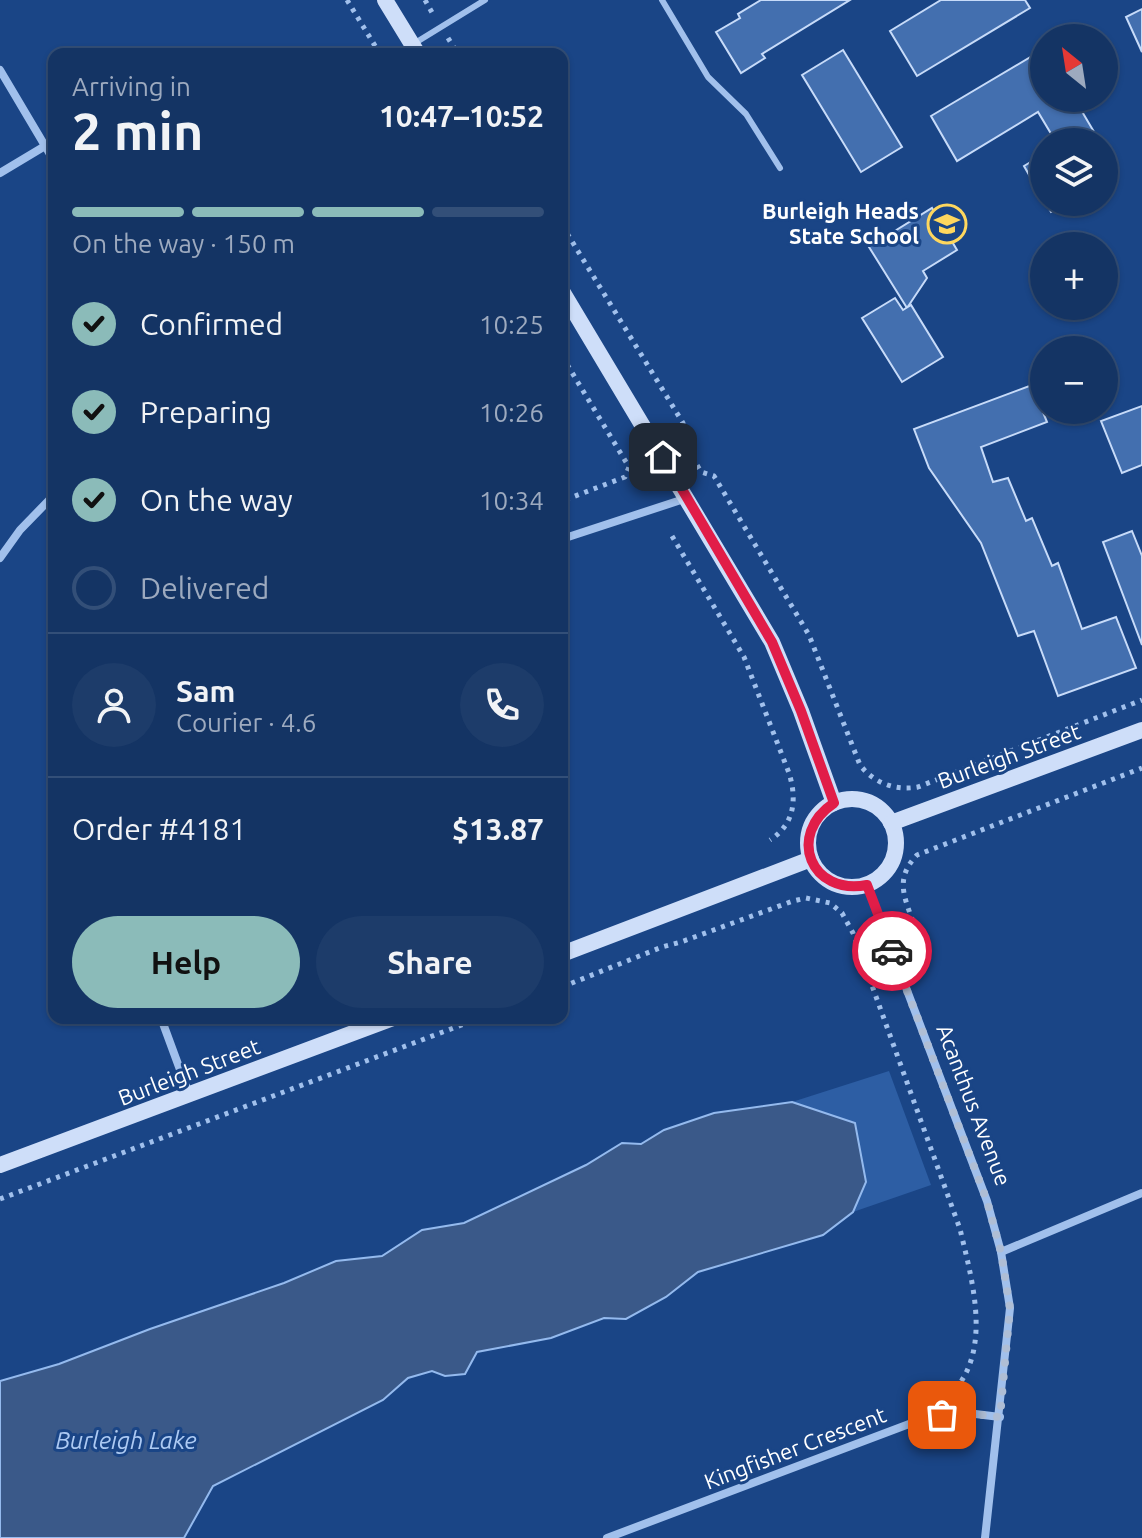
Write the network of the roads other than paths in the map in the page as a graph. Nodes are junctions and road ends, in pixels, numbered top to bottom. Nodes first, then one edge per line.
1 (385, 0) edge
2 (485, 0) edge
3 (662, 0) edge
4 (414, 48) edge
5 (416, 48) edge
6 (0, 70) edge
7 (45, 146) junction
8 (48, 151) edge
9 (780, 168) dead end
10 (0, 173) edge
11 (568, 301) edge
12 (687, 498) junction
13 (48, 501) edge
14 (568, 537) edge
15 (0, 558) edge
16 (1142, 730) edge
17 (834, 803) junction
18 (891, 823) junction
19 (811, 859) junction
20 (867, 885) junction
21 (568, 952) edge
22 (163, 1024) edge
23 (377, 1024) edge
24 (190, 1095) junction
25 (0, 1165) edge
26 (1142, 1193) edge
27 (1001, 1252) junction
28 (1000, 1417) junction
29 (607, 1538) edge
30 (985, 1538) edge

1 - 4 street
2 - 5 lane
3 - 9 lane
6 - 7 street
7 - 8 street
7 - 10 street
11 - 12 street
12 - 14 street
12 - 17 street
13 - 15 street
16 - 18 street, Burleigh Street
17 - 18 street
17 - 19 street
18 - 20 street
19 - 20 street
19 - 21 street
20 - 27 street, Acanthus Avenue
22 - 24 street
23 - 24 street, Burleigh Street
24 - 25 street, Burleigh Street
26 - 27 street
27 - 28 street, Acanthus Avenue
28 - 29 street, Kingfisher Crescent
28 - 30 street, Acanthus Avenue

